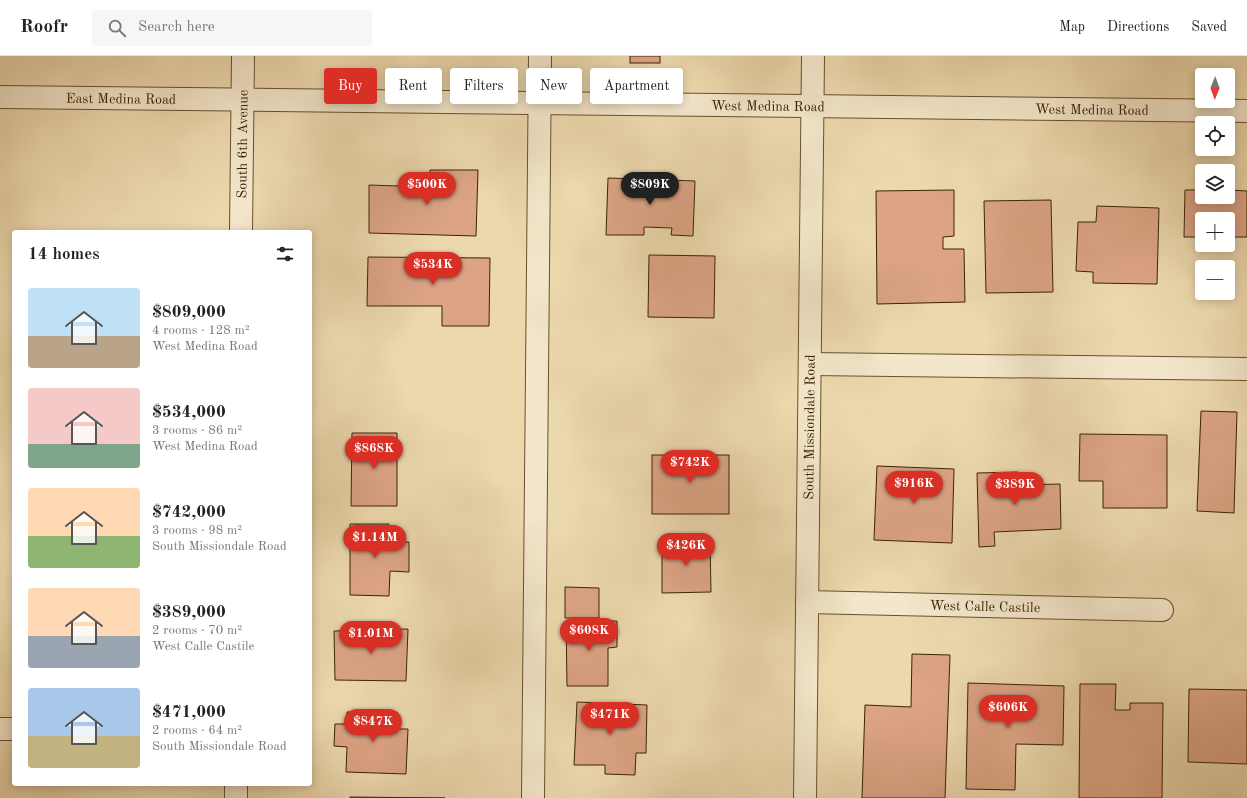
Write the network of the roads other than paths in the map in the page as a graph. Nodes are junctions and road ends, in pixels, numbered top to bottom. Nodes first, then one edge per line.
1 (242, 56) edge
2 (540, 56) edge
3 (813, 56) edge
4 (540, 68) edge
5 (0, 97) edge
6 (242, 100) junction
7 (526, 104) edge
8 (540, 104) joint
9 (812, 107) junction
10 (1247, 111) edge
11 (241, 230) edge
12 (810, 364) junction
13 (1247, 369) edge
14 (807, 602) junction
15 (1162, 610) dead end
16 (0, 729) edge
17 (12, 729) edge
18 (236, 786) edge
19 (236, 798) edge
20 (532, 798) edge
21 (805, 798) edge

1 - 6 street, South 6th Avenue
2 - 4 street
3 - 9 street, South Missiondale Road
5 - 6 street, East Medina Road
6 - 7 street, West Medina Road
6 - 11 street, South 6th Avenue
8 - 9 street, West Medina Road
8 - 20 street
9 - 10 street, West Medina Road
9 - 12 street, South Missiondale Road
12 - 13 street
12 - 14 street, South Missiondale Road
14 - 15 street, West Calle Castile
14 - 21 street, South Missiondale Road
16 - 17 street
18 - 19 street

